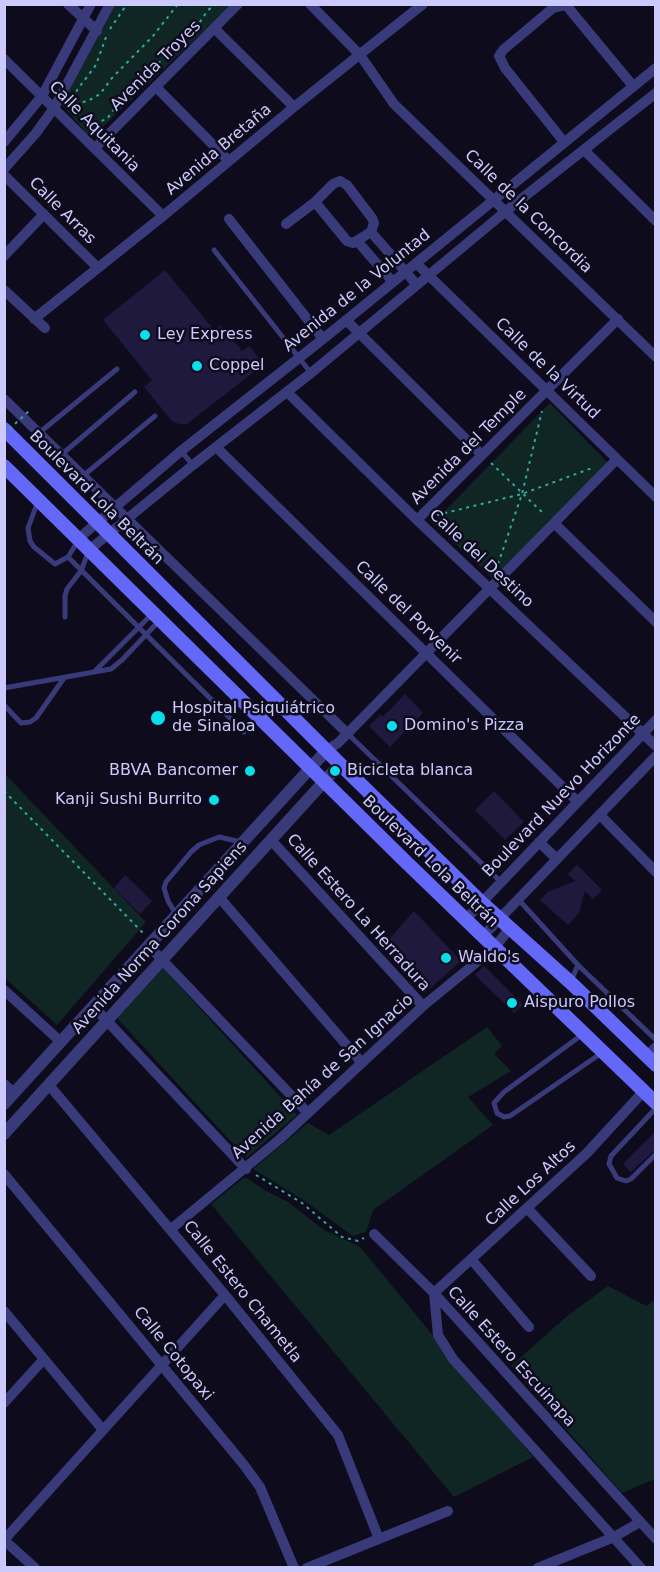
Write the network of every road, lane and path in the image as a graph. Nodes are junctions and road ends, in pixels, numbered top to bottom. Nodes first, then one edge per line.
1 (68, 4) edge
2 (92, 4) edge
3 (110, 4) edge
4 (127, 4) edge
5 (178, 4) edge
6 (217, 4) edge
7 (238, 4) edge
8 (310, 4) edge
9 (423, 4) edge
10 (84, 20) junction
11 (214, 28) junction
12 (97, 31) junction
13 (360, 55) junction
14 (4, 59) edge
15 (656, 68) edge
16 (633, 86) junction
17 (156, 87) junction
18 (655, 94) edge
19 (42, 96) junction
20 (74, 104) junction
21 (294, 107) junction
22 (54, 108) junction
23 (4, 142) edge
24 (564, 142) junction
25 (95, 148) junction
26 (584, 150) junction
27 (229, 161) junction
28 (4, 169) edge
29 (4, 175) edge
30 (493, 199) junction
31 (315, 202) junction
32 (506, 211) junction
33 (44, 214) junction
34 (163, 216) junction
35 (229, 219) dead end
36 (656, 221) edge
37 (286, 224) dead end
38 (371, 232) junction
39 (358, 242) junction
40 (214, 250) dead end
41 (389, 255) junction
42 (4, 256) edge
43 (416, 262) junction
44 (378, 264) junction
45 (98, 268) junction
46 (404, 272) junction
47 (429, 275) junction
48 (392, 281) junction
49 (417, 285) junction
50 (4, 290) edge
51 (34, 319) junction
52 (346, 320) junction
53 (618, 320) junction
54 (45, 328) dead end
55 (359, 334) junction
56 (323, 339) junction
57 (656, 357) edge
58 (299, 358) junction
59 (117, 369) dead end
60 (311, 373) junction
61 (547, 391) junction
62 (135, 392) dead end
63 (287, 392) junction
64 (6, 403) edge
65 (30, 410) dead end
66 (155, 416) dead end
67 (4, 429) edge
68 (39, 433) junction
69 (4, 434) edge
70 (216, 447) junction
71 (181, 451) junction
72 (61, 454) junction
73 (482, 455) junction
74 (617, 459) junction
75 (193, 465) junction
76 (4, 466) edge
77 (596, 467) dead end
78 (82, 476) junction
79 (522, 494) junction
80 (656, 497) edge
81 (39, 499) junction
82 (115, 507) junction
83 (126, 519) junction
84 (417, 520) junction
85 (98, 522) junction
86 (554, 523) junction
87 (109, 534) junction
88 (78, 539) junction
89 (89, 550) junction
90 (68, 558) junction
91 (497, 567) dead end
92 (81, 571) junction
93 (490, 588) junction
94 (65, 616) dead end
95 (157, 616) junction
96 (656, 622) edge
97 (139, 628) junction
98 (146, 635) junction
99 (427, 652) junction
100 (94, 672) junction
101 (64, 678) junction
102 (4, 688) edge
103 (4, 705) edge
104 (656, 720) edge
105 (244, 732) dead end
106 (347, 734) junction
107 (643, 734) junction
108 (338, 743) junction
109 (656, 746) edge
110 (326, 751) junction
111 (656, 756) edge
112 (340, 764) junction
113 (310, 768) junction
114 (324, 781) junction
115 (4, 791) edge
116 (578, 802) junction
117 (600, 814) junction
118 (271, 840) junction
119 (539, 842) junction
120 (242, 843) junction
121 (557, 859) junction
122 (656, 872) edge
123 (501, 882) junction
124 (219, 897) junction
125 (518, 899) junction
126 (481, 902) junction
127 (176, 915) junction
128 (500, 918) junction
129 (466, 919) junction
130 (511, 927) junction
131 (483, 936) junction
132 (150, 944) junction
133 (494, 948) junction
134 (162, 960) junction
135 (578, 965) junction
136 (570, 982) junction
137 (4, 990) edge
138 (93, 1006) junction
139 (423, 1006) junction
140 (107, 1021) junction
141 (584, 1033) junction
142 (656, 1040) edge
143 (61, 1042) junction
144 (603, 1052) junction
145 (653, 1056) edge
146 (362, 1063) junction
147 (4, 1084) edge
148 (49, 1085) junction
149 (643, 1092) junction
150 (14, 1093) junction
151 (656, 1103) edge
152 (4, 1104) edge
153 (656, 1108) edge
154 (307, 1112) junction
155 (4, 1134) edge
156 (656, 1154) edge
157 (246, 1169) junction
158 (4, 1174) edge
159 (527, 1208) junction
160 (171, 1229) junction
161 (374, 1234) joint
162 (471, 1259) junction
163 (591, 1276) dead end
164 (434, 1293) junction
165 (225, 1294) junction
166 (4, 1311) edge
167 (529, 1327) dead end
168 (44, 1359) junction
169 (163, 1364) junction
170 (4, 1403) edge
171 (103, 1430) junction
172 (448, 1510) dead end
173 (640, 1522) junction
174 (614, 1537) junction
175 (379, 1539) junction
176 (656, 1539) edge
177 (4, 1540) edge
178 (36, 1568) edge
179 (294, 1568) edge
180 (308, 1568) edge
181 (538, 1568) edge
182 (641, 1568) edge

1 - 10 street
2 - 10 street
3 - 12 street
4 - 20 path
5 - 20 path
6 - 20 path
7 - 11 street, Avenida Troyes
8 - 13 street, Calle de la Concordia
9 - 13 street, Avenida Bretaña
10 - 12 street
10 - 19 street
11 - 17 street, Avenida Troyes
11 - 21 street
12 - 22 street
13 - 21 street, Avenida Bretaña
13 - 30 street, Calle de la Concordia
14 - 19 street, Calle Aquitania
15 - 16 street, Avenida de la Voluntad
16 - 24 street, Avenida de la Voluntad
16 - 24 street
17 - 25 street, Avenida Troyes
17 - 27 street
18 - 26 street, Avenida de la Voluntad
19 - 22 street, Calle Aquitania
19 - 23 street
20 - 22 path
21 - 27 street, Avenida Bretaña
22 - 25 street, Calle Aquitania
22 - 28 street
24 - 30 street, Avenida de la Voluntad
25 - 34 street, Calle Aquitania
26 - 32 street, Avenida de la Voluntad
26 - 36 street
27 - 34 street, Avenida Bretaña
29 - 33 street, Calle Arras
30 - 32 street, Calle de la Concordia
30 - 43 street, Avenida de la Voluntad
31 - 37 street
31 - 38 street
31 - 39 street
32 - 47 street, Avenida de la Voluntad
32 - 53 street, Calle de la Concordia
33 - 42 street
33 - 45 street, Calle Arras
34 - 45 street, Avenida Bretaña
35 - 56 street
38 - 39 street
38 - 41 street
39 - 44 street
40 - 58 lane
41 - 44 street
41 - 46 street
43 - 46 street, Avenida de la Voluntad
43 - 47 street, Calle de la Virtud
44 - 48 street
45 - 51 street, Avenida Bretaña
46 - 48 street, Avenida de la Voluntad
46 - 49 street
47 - 49 street, Avenida de la Voluntad
47 - 61 street, Calle de la Virtud
48 - 52 street, Avenida de la Voluntad
49 - 55 street, Avenida de la Voluntad
50 - 51 street
51 - 54 street
52 - 55 street
52 - 56 street, Avenida de la Voluntad
53 - 57 street, Calle de la Concordia
53 - 61 street, Avenida del Temple
55 - 60 street, Avenida de la Voluntad
55 - 73 street
56 - 58 street, Avenida de la Voluntad
58 - 60 lane
58 - 71 street, Avenida de la Voluntad
59 - 68 lane
60 - 63 street, Avenida de la Voluntad
61 - 73 street, Avenida del Temple
61 - 74 street, Calle de la Virtud
61 - 79 path
62 - 72 lane
63 - 70 street, Avenida de la Voluntad
63 - 84 street, Calle del Destino
64 - 68 street
65 - 69 path, bridge
66 - 78 lane
67 - 85 main road, Boulevard Lola Beltrán
68 - 72 street
70 - 75 street, Avenida de la Voluntad
70 - 99 street, Calle del Porvenir
71 - 75 lane
71 - 82 street, Avenida de la Voluntad
72 - 78 street
73 - 79 path
73 - 84 street, Avenida del Temple
74 - 80 street, Calle de la Virtud
74 - 86 street
75 - 83 street, Avenida de la Voluntad
76 - 81 main road, Boulevard Lola Beltrán
77 - 79 path
78 - 82 street
79 - 84 path
79 - 86 path
79 - 91 path
81 - 88 main road, Boulevard Lola Beltrán
81 - 90 lane
82 - 83 street
82 - 85 street, Avenida de la Voluntad
83 - 87 street, Avenida de la Voluntad
83 - 106 street
84 - 93 street, Calle del Destino
85 - 87 main road, Boulevard Lola Beltrán
85 - 88 street, Avenida de la Voluntad
86 - 93 street
86 - 96 street
87 - 89 street, Avenida de la Voluntad
87 - 110 main road, Boulevard Lola Beltrán
88 - 89 main road, Boulevard Lola Beltrán
88 - 90 lane
89 - 92 lane
89 - 95 main road, Boulevard Lola Beltrán
90 - 92 lane
92 - 94 lane
92 - 97 lane
93 - 99 street
93 - 107 street, Calle del Destino
95 - 97 lane
95 - 98 lane
95 - 113 main road, Boulevard Lola Beltrán
97 - 98 lane
97 - 100 lane
98 - 100 lane
98 - 105 lane
99 - 106 street
99 - 116 street, Calle del Porvenir
100 - 101 lane
101 - 102 lane
101 - 103 lane
104 - 107 street, Boulevard Nuevo Horizonte
106 - 108 street
106 - 123 lane
107 - 109 street, Calle del Destino
107 - 116 street, Boulevard Nuevo Horizonte
108 - 110 street
108 - 112 street
110 - 112 main road, Boulevard Lola Beltrán
110 - 113 street, Avenida Norma Corona Sapiens
111 - 117 street
112 - 114 street, Avenida Norma Corona Sapiens
112 - 126 main road, Boulevard Lola Beltrán
113 - 114 main road, Boulevard Lola Beltrán
113 - 120 street, Avenida Norma Corona Sapiens
114 - 118 street, Avenida Norma Corona Sapiens
114 - 129 main road, Boulevard Lola Beltrán
115 - 132 path
116 - 119 street, Boulevard Nuevo Horizonte
117 - 121 street
117 - 122 street
118 - 124 street, Avenida Norma Corona Sapiens
118 - 139 street, Calle Estero La Herradura
119 - 121 street
119 - 123 street, Boulevard Nuevo Horizonte
120 - 127 street, Avenida Norma Corona Sapiens
120 - 127 lane
121 - 125 street
123 - 126 street, Boulevard Nuevo Horizonte
124 - 134 street, Avenida Norma Corona Sapiens
124 - 146 street
125 - 128 street
125 - 135 lane
126 - 128 main road, Boulevard Lola Beltrán
126 - 129 street, Boulevard Nuevo Horizonte
127 - 132 street, Avenida Norma Corona Sapiens
128 - 130 main road, Boulevard Lola Beltrán
128 - 131 street
129 - 131 main road, Boulevard Lola Beltrán
130 - 133 street, Avenida Bahía de San Ignacio
130 - 136 main road, Boulevard Lola Beltrán
131 - 133 main road, Boulevard Lola Beltrán
132 - 134 street
132 - 138 street, Avenida Norma Corona Sapiens
133 - 139 street, Avenida Bahía de San Ignacio
133 - 141 main road, Boulevard Lola Beltrán
134 - 140 street, Avenida Norma Corona Sapiens
134 - 154 street
135 - 136 lane
135 - 142 lane
136 - 145 main road, Boulevard Lola Beltrán
137 - 143 street
138 - 140 street
138 - 143 street, Avenida Norma Corona Sapiens
139 - 146 street, Avenida Bahía de San Ignacio
140 - 148 street, Avenida Norma Corona Sapiens
140 - 157 street
141 - 144 main road, Boulevard Lola Beltrán
141 - 144 lane
143 - 150 street, Avenida Norma Corona Sapiens
144 - 149 main road, Boulevard Lola Beltrán
146 - 154 street, Avenida Bahía de San Ignacio
147 - 150 street
148 - 155 street, Avenida Norma Corona Sapiens
148 - 160 street, Calle Estero Chametla
149 - 151 main road, Boulevard Lola Beltrán
149 - 159 street, Calle Los Altos
150 - 152 street, Avenida Norma Corona Sapiens
153 - 156 lane
154 - 157 street, Avenida Bahía de San Ignacio
157 - 160 street, Avenida Bahía de San Ignacio
157 - 161 path
158 - 169 street, Calle Cotopaxi
159 - 162 street, Calle Los Altos
159 - 163 street
160 - 165 street, Calle Estero Chametla
161 - 164 street
162 - 164 street, Calle Los Altos
162 - 167 street
164 - 173 street, Calle Estero Escuinapa
164 - 174 street, Calle Estero Escuinapa
165 - 169 street
165 - 175 street, Calle Estero Chametla
166 - 168 street
168 - 170 street
168 - 171 street
169 - 171 street
169 - 179 street, Calle Cotopaxi
171 - 177 street
172 - 175 street
173 - 174 street
173 - 176 street, Calle Estero Escuinapa
174 - 181 street
174 - 182 street, Calle Estero Escuinapa
175 - 180 street
177 - 178 street

